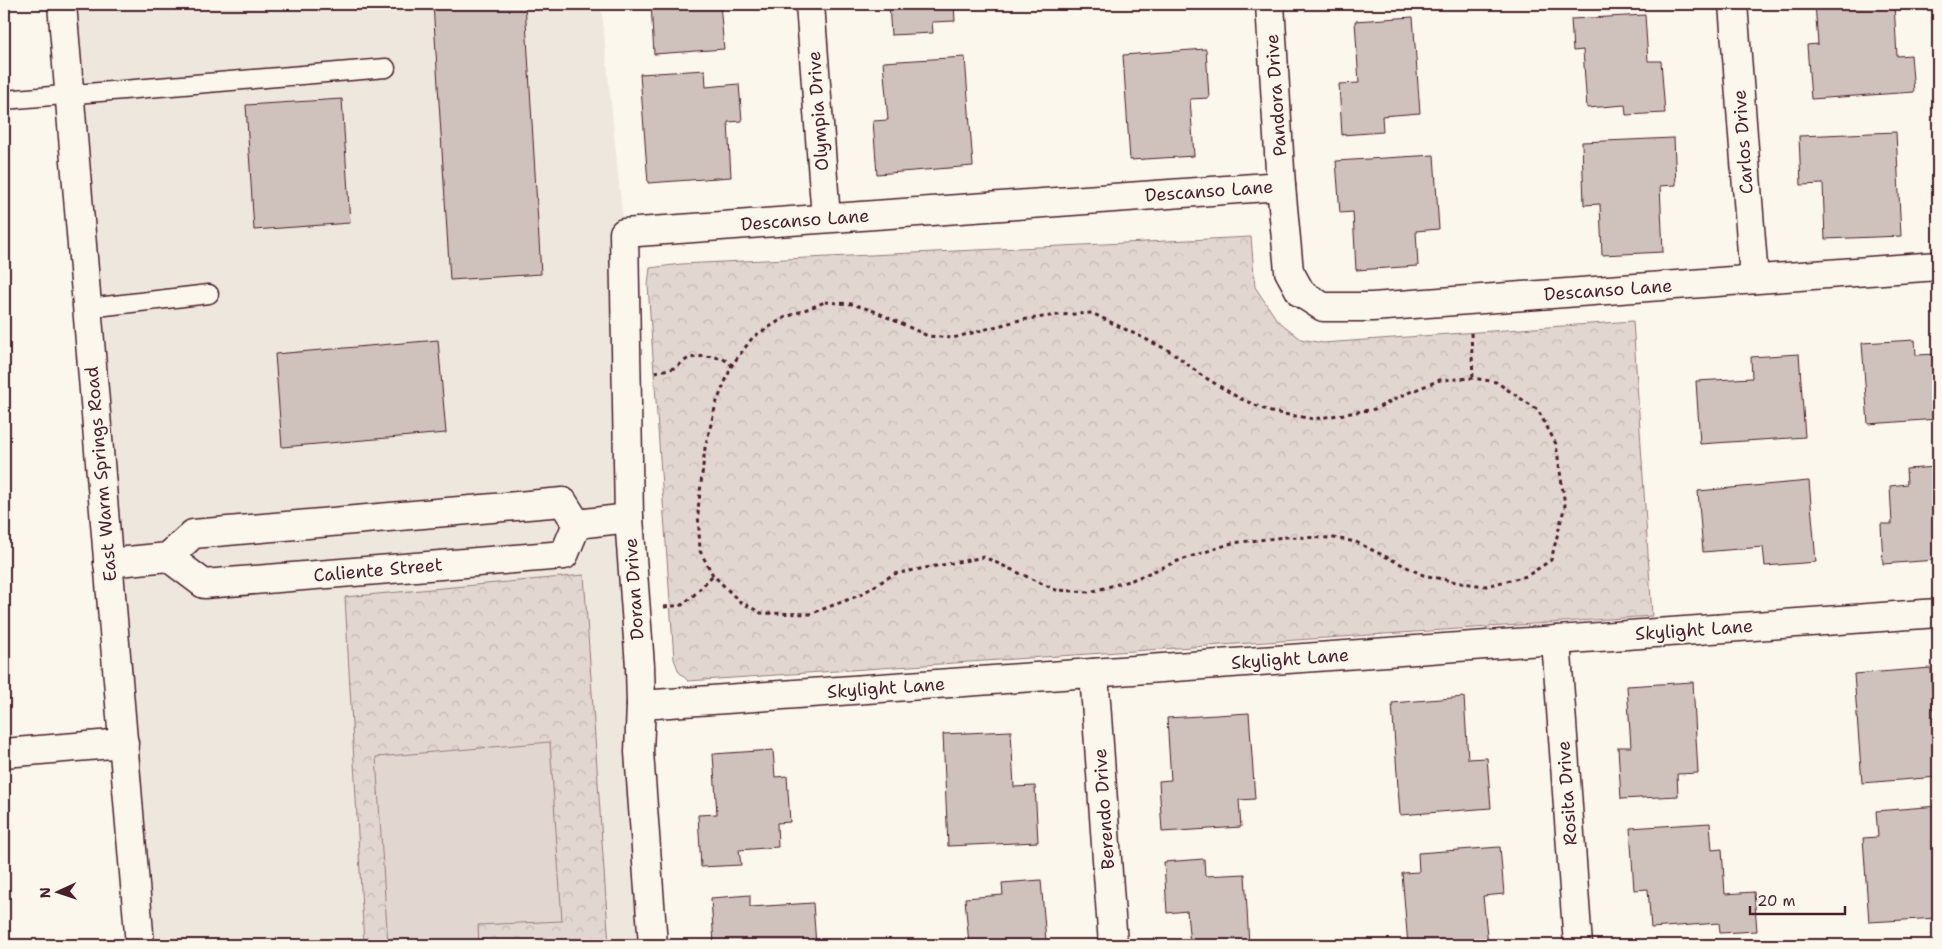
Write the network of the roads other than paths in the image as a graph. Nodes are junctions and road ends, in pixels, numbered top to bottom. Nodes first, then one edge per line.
1 (62, 4) edge
2 (810, 4) edge
3 (1270, 4) edge
4 (1733, 4) edge
5 (386, 68) dead end
6 (70, 94) junction
7 (4, 100) edge
8 (1281, 186) junction
9 (826, 218) junction
10 (624, 233) joint
11 (1938, 266) edge
12 (1754, 280) junction
13 (209, 294) dead end
14 (88, 308) junction
15 (629, 518) junction
16 (577, 524) junction
17 (168, 557) junction
18 (108, 563) junction
19 (1938, 613) edge
20 (1556, 640) junction
21 (1094, 673) junction
22 (641, 705) junction
23 (124, 743) junction
24 (4, 753) edge
25 (140, 945) edge
26 (653, 945) edge
27 (1113, 945) edge
28 (1578, 945) edge

1 - 6 street, East Warm Springs Road
2 - 9 street, Olympia Drive
3 - 8 street, Pandora Drive
4 - 12 street, Carlos Drive
5 - 6 lane
6 - 7 lane
6 - 14 street, East Warm Springs Road
8 - 9 street, Descanso Lane
8 - 12 street, Descanso Lane
9 - 10 street, Descanso Lane
10 - 15 street, Doran Drive
11 - 12 street, Descanso Lane
13 - 14 lane
14 - 18 street, East Warm Springs Road
15 - 16 street
15 - 22 street, Doran Drive
16 - 17 street
16 - 17 street, Caliente Street
17 - 18 street
18 - 23 street, East Warm Springs Road
19 - 20 street, Skylight Lane
20 - 21 street, Skylight Lane
20 - 28 street, Rosita Drive
21 - 22 street, Skylight Lane
21 - 27 street, Berendo Drive
22 - 26 street, Doran Drive
23 - 24 street
23 - 25 street, East Warm Springs Road

